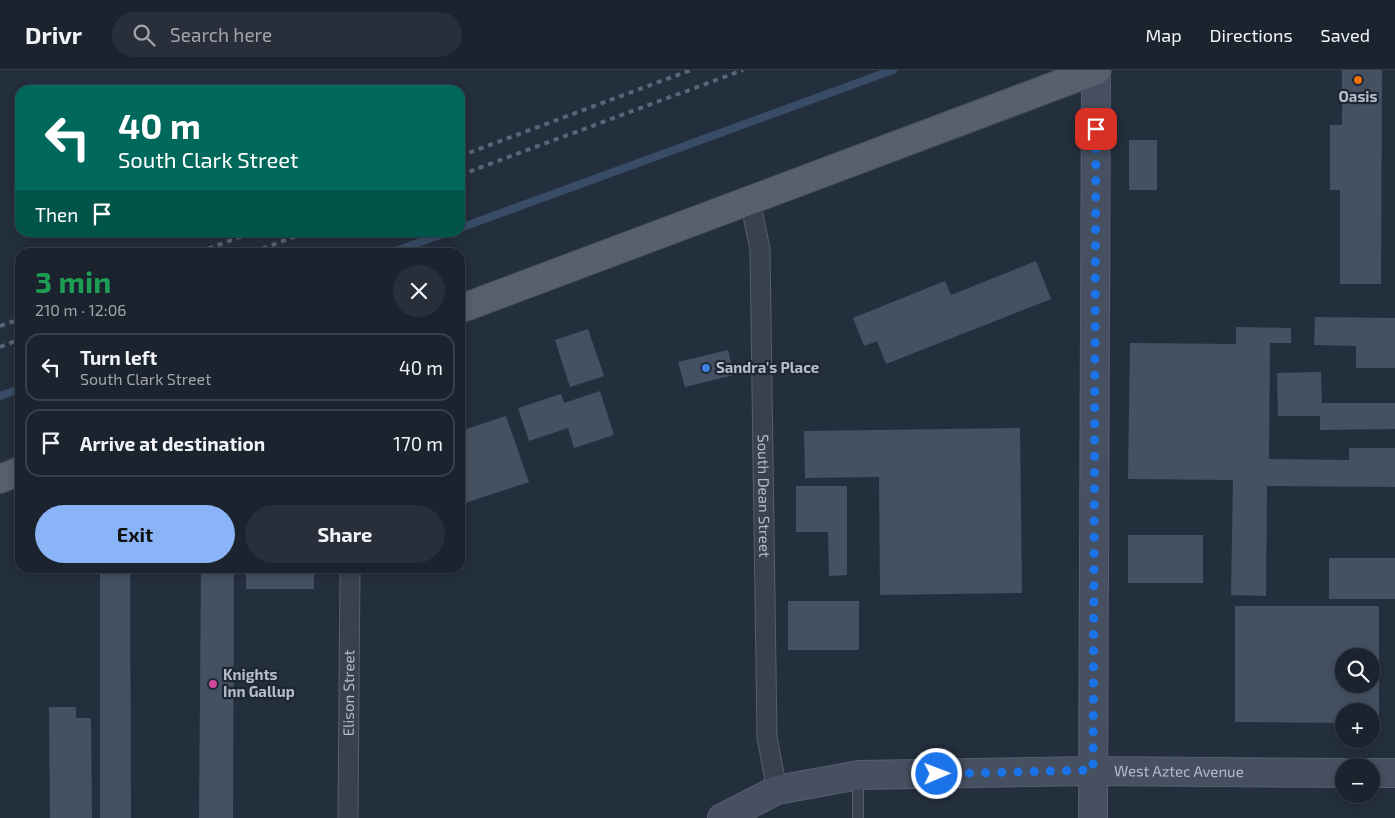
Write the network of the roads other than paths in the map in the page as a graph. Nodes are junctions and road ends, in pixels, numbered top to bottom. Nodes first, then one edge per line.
1 (1096, 70) edge
2 (750, 201) junction
3 (465, 307) edge
4 (15, 473) edge
5 (0, 479) edge
6 (350, 573) edge
7 (1093, 770) junction
8 (1335, 773) edge
9 (1380, 773) edge
10 (1395, 773) edge
11 (858, 775) junction
12 (777, 790) junction
13 (348, 818) edge
14 (722, 818) edge
15 (858, 818) edge
16 (1094, 818) edge

1 - 2 main road
1 - 7 street
2 - 3 main road
2 - 12 street, South Dean Street
4 - 5 main road
6 - 13 street, Elison Street
7 - 8 street, West Aztec Avenue
7 - 11 street, West Aztec Avenue
7 - 16 street
9 - 10 street
11 - 12 street, West Aztec Avenue
11 - 15 lane
12 - 14 street, West Aztec Avenue

